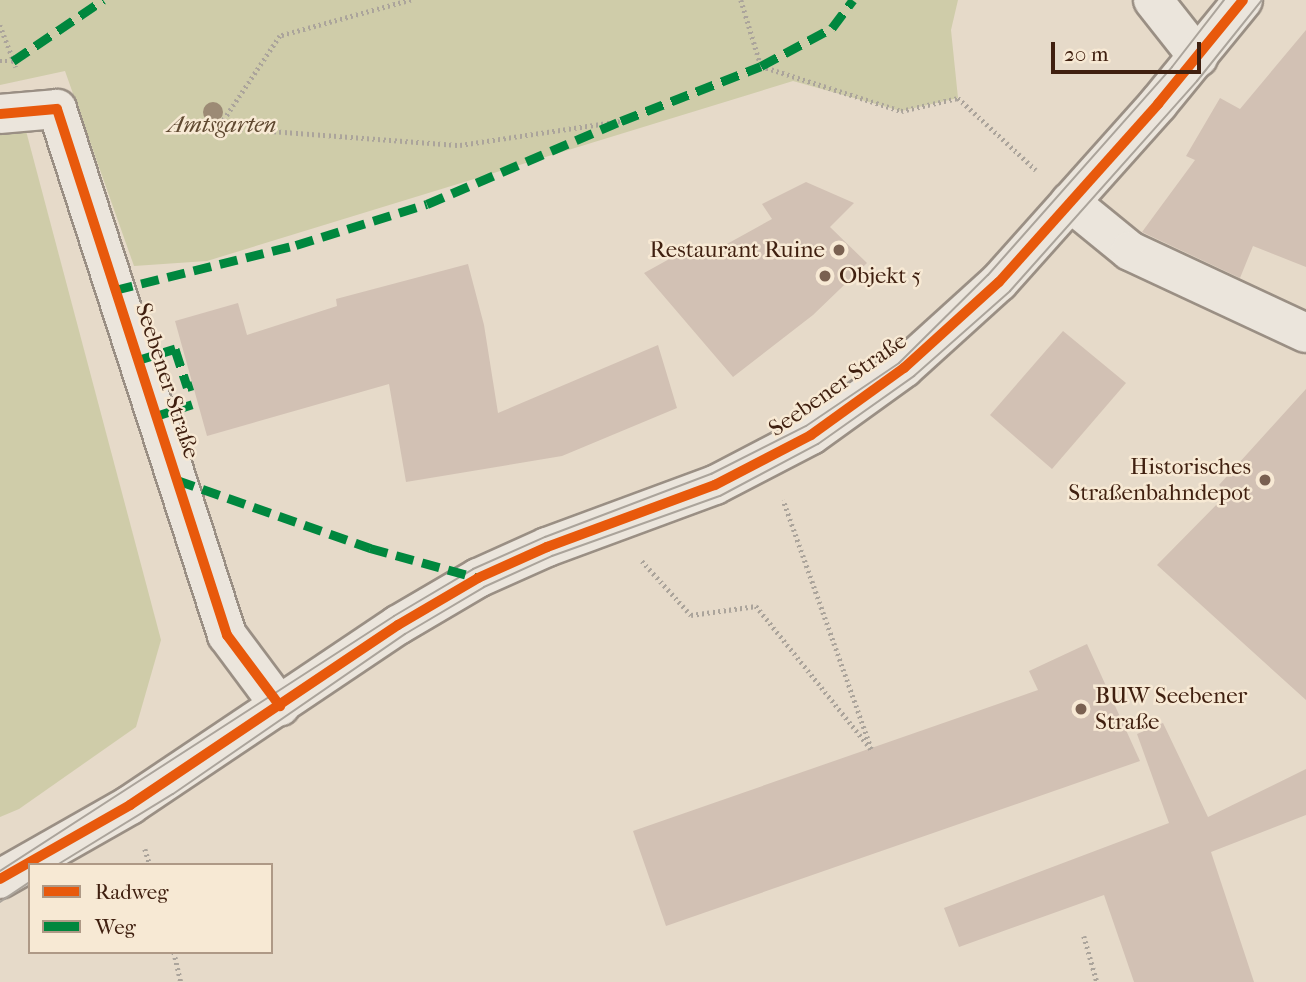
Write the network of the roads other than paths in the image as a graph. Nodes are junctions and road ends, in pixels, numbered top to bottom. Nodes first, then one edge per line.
1 (1153, 0) edge
2 (1243, 0) edge
3 (1198, 57) junction
4 (0, 114) edge
5 (1070, 202) junction
6 (1306, 333) edge
7 (280, 706) junction
8 (0, 878) edge

1 - 3 street
2 - 3 street, Seebener Straße
3 - 5 street, Seebener Straße
4 - 7 street, Seebener Straße
5 - 6 street
5 - 7 street, Seebener Straße
7 - 8 street, Seebener Straße

